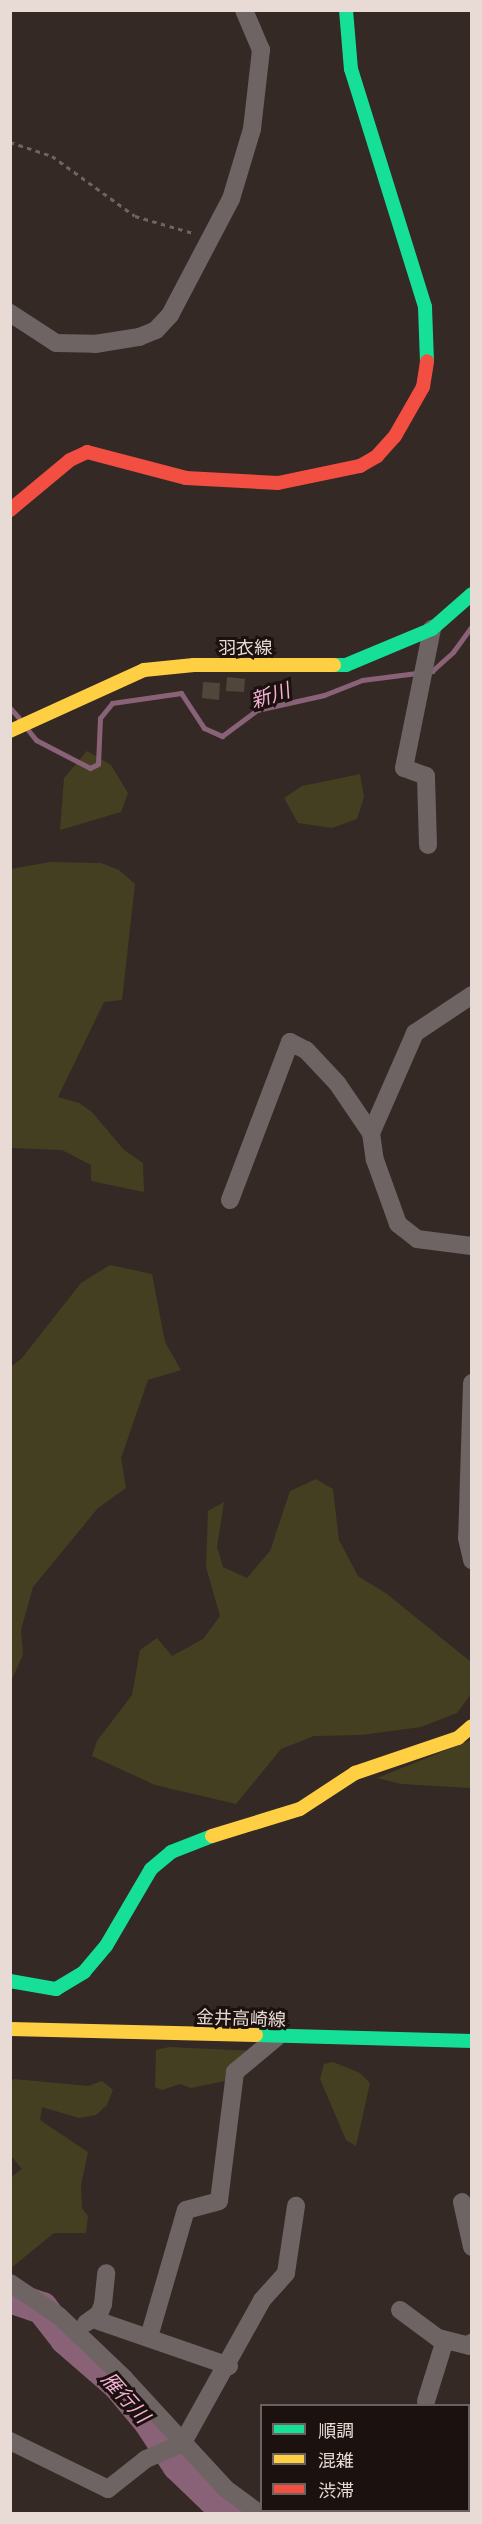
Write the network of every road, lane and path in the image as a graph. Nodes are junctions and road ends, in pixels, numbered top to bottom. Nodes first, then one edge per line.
1 (244, 10) edge
2 (346, 10) edge
3 (10, 142) edge
4 (210, 238) junction
5 (10, 313) edge
6 (10, 510) edge
7 (471, 594) edge
8 (432, 629) junction
9 (10, 731) edge
10 (428, 845) dead end
11 (471, 995) edge
12 (371, 1133) junction
13 (230, 1200) dead end
14 (471, 1246) edge
15 (471, 1383) edge
16 (471, 1560) edge
17 (471, 1726) edge
18 (10, 1981) edge
19 (10, 2029) edge
20 (277, 2037) junction
21 (471, 2041) edge
22 (462, 2202) dead end
23 (296, 2206) dead end
24 (471, 2247) edge
25 (106, 2273) dead end
26 (10, 2283) edge
27 (400, 2310) dead end
28 (93, 2319) junction
29 (73, 2329) junction
30 (149, 2337) junction
31 (445, 2340) junction
32 (471, 2342) edge
33 (228, 2366) junction
34 (426, 2401) dead end
35 (10, 2441) edge
36 (175, 2447) junction
37 (260, 2514) edge

1 - 4 street
2 - 6 street
3 - 4 path
4 - 5 street
7 - 8 street, 羽衣線
8 - 9 street, 羽衣線
8 - 10 street
11 - 12 street
12 - 13 street
12 - 14 street
15 - 16 street
17 - 18 street
19 - 20 street, 金井高崎線
20 - 21 street, 金井高崎線
20 - 30 street
22 - 24 street
23 - 33 street
25 - 28 street
26 - 29 street
27 - 31 street
28 - 29 street
28 - 30 street
29 - 36 street
30 - 33 street
31 - 32 street
31 - 34 street
33 - 36 street
35 - 36 street
36 - 37 street

